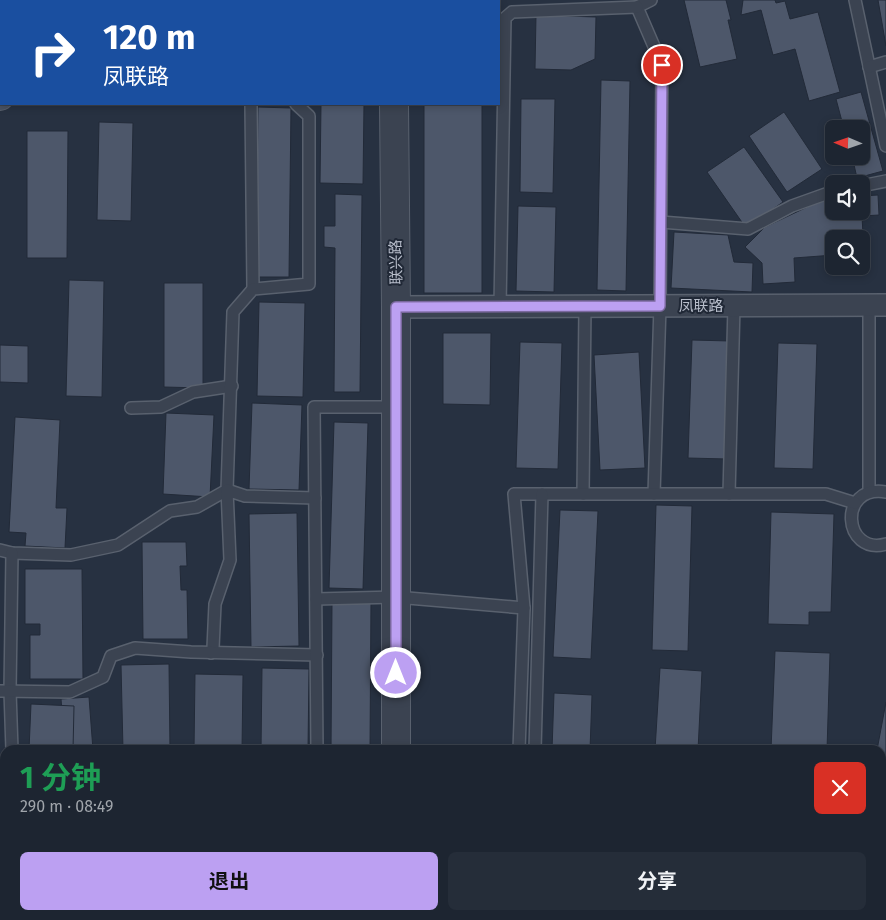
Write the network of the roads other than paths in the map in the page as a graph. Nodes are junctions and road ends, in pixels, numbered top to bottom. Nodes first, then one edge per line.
1 (651, 0) edge
2 (855, 0) edge
3 (637, 7) junction
4 (886, 62) edge
5 (869, 67) junction
6 (251, 105) edge
7 (297, 105) edge
8 (394, 105) edge
9 (886, 146) edge
10 (886, 181) edge
11 (870, 184) edge
12 (825, 194) edge
13 (661, 222) junction
14 (252, 289) junction
15 (878, 305) edge
16 (586, 306) junction
17 (660, 306) junction
18 (734, 306) junction
19 (396, 307) junction
20 (500, 307) junction
21 (232, 386) junction
22 (396, 407) junction
23 (131, 408) dead end
24 (227, 490) junction
25 (869, 492) junction
26 (886, 492) edge
27 (542, 494) junction
28 (583, 494) junction
29 (654, 494) junction
30 (729, 494) junction
31 (315, 498) junction
32 (855, 503) junction
33 (886, 544) edge
34 (0, 550) edge
35 (12, 553) junction
36 (396, 597) junction
37 (316, 599) junction
38 (524, 608) junction
39 (211, 652) junction
40 (317, 654) junction
41 (5, 691) edge
42 (11, 745) edge
43 (317, 745) edge
44 (396, 745) edge
45 (519, 745) edge
46 (535, 745) edge

1 - 3 lane
2 - 5 lane
3 - 13 lane
3 - 20 lane
4 - 5 lane
5 - 9 lane
6 - 14 lane
7 - 14 lane
8 - 19 street, 联兴路
10 - 11 lane
12 - 13 lane
13 - 17 lane
14 - 21 lane
15 - 18 street, 凤联路
15 - 25 lane
16 - 17 street, 凤联路
16 - 20 street, 凤联路
16 - 28 lane
17 - 18 street, 凤联路
17 - 29 lane
18 - 30 lane
19 - 20 street, 凤联路
19 - 22 street, 联兴路
21 - 23 lane
21 - 24 lane
22 - 31 lane
22 - 36 street, 联兴路
24 - 31 lane
24 - 35 lane
24 - 39 lane
25 - 26 lane
25 - 32 lane
27 - 28 lane
27 - 38 lane
27 - 46 lane
28 - 29 lane
29 - 30 lane
30 - 32 lane
31 - 37 lane
32 - 33 lane
34 - 35 lane
35 - 41 lane
36 - 37 lane
36 - 38 lane
36 - 44 street, 联兴路
37 - 40 lane
38 - 45 lane
39 - 40 lane
39 - 41 lane
40 - 43 lane
41 - 42 lane

